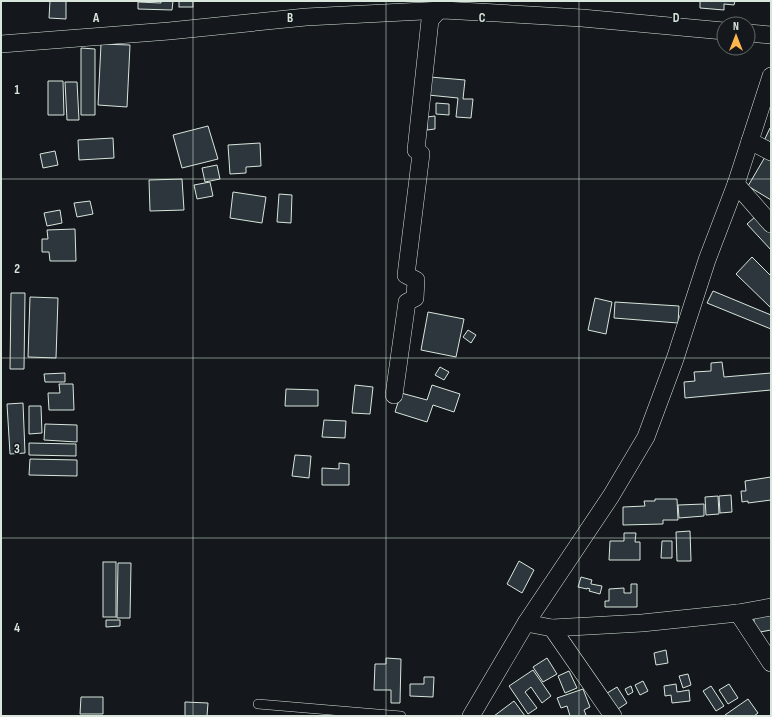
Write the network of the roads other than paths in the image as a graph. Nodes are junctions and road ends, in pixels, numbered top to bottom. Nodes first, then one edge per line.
1 (439, 10) junction
2 (716, 30) edge
3 (756, 34) edge
4 (771, 35) edge
5 (1, 44) edge
6 (771, 76) edge
7 (750, 141) junction
8 (771, 152) edge
9 (736, 184) junction
10 (771, 224) edge
11 (394, 395) dead end
12 (771, 607) edge
13 (738, 613) junction
14 (526, 623) junction
15 (552, 628) junction
16 (771, 663) edge
17 (258, 704) dead end
18 (401, 716) edge
19 (471, 716) edge
20 (612, 716) edge

1 - 2 street
1 - 5 street
1 - 11 street
3 - 4 street
6 - 7 street
7 - 8 street
7 - 9 street
9 - 10 street
9 - 14 street
12 - 13 street
13 - 15 street
13 - 16 street
14 - 15 street
14 - 19 street
15 - 20 street
17 - 18 lane

